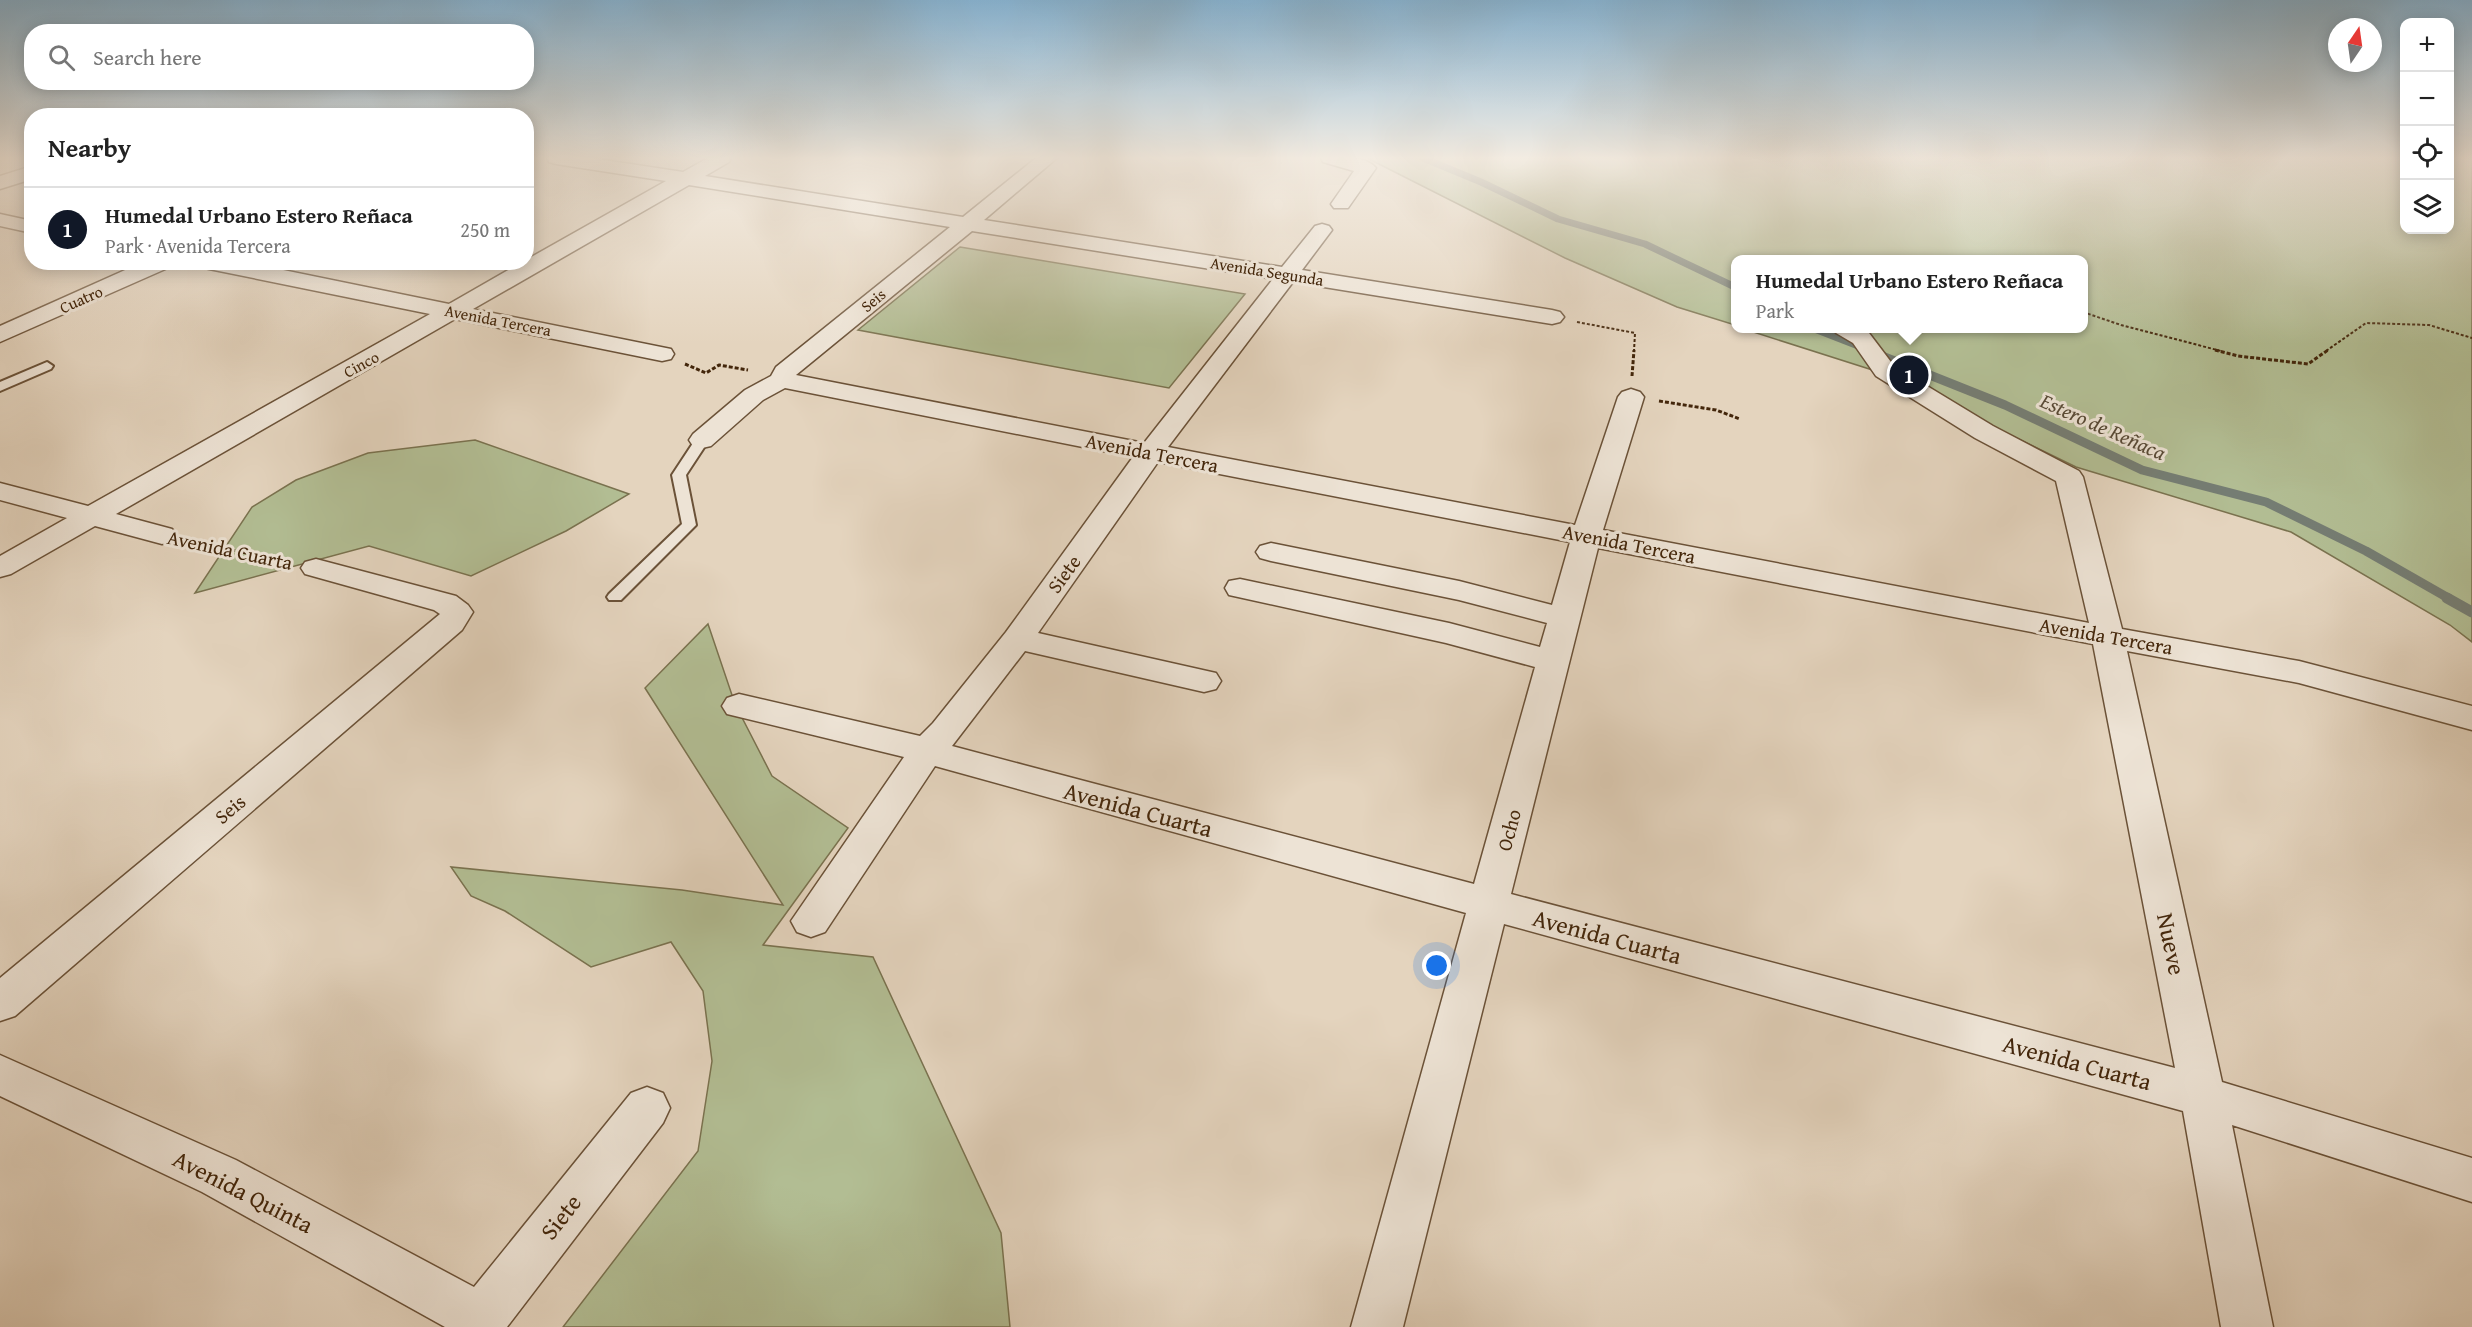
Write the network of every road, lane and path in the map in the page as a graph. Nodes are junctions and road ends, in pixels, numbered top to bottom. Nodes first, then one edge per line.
1 (0, 220) edge
2 (615, 220) edge
3 (946, 220) edge
4 (970, 220) edge
5 (966, 223) junction
6 (24, 225) edge
7 (1322, 230) dead end
8 (534, 266) edge
9 (144, 270) edge
10 (248, 270) edge
11 (527, 270) edge
12 (1288, 275) junction
13 (454, 312) junction
14 (2088, 314) edge
15 (1552, 317) joint
16 (1852, 333) edge
17 (0, 335) edge
18 (2472, 338) edge
19 (663, 354) joint
20 (47, 366) dead end
21 (784, 377) junction
22 (0, 387) edge
23 (1631, 397) junction
24 (1740, 420) dead end
25 (702, 440) joint
26 (1151, 452) junction
27 (0, 491) edge
28 (91, 516) junction
29 (162, 535) joint
30 (1586, 536) junction
31 (1271, 552) dead end
32 (0, 568) edge
33 (316, 568) joint
34 (1240, 588) dead end
35 (615, 597) dead end
36 (457, 612) joint
37 (1566, 618) junction
38 (2108, 637) junction
39 (1017, 639) junction
40 (1554, 662) junction
41 (1204, 681) dead end
42 (740, 706) dead end
43 (2472, 718) edge
44 (927, 750) junction
45 (1489, 905) junction
46 (811, 921) dead end
47 (0, 1003) edge
48 (0, 1075) edge
49 (2203, 1096) junction
50 (646, 1107) dead end
51 (2472, 1180) edge
52 (478, 1323) edge
53 (1377, 1327) edge
54 (2247, 1327) edge

1 - 6 street
2 - 8 street, Cinco
3 - 5 street, Avenida Segunda
4 - 5 street, Seis
5 - 12 street, Avenida Segunda
5 - 21 street, Seis
7 - 12 street, Siete
9 - 17 street, Cuatro
10 - 13 street, Avenida Tercera
11 - 13 street, Cinco
12 - 15 street, Avenida Segunda
12 - 26 street, Siete
13 - 19 street, Avenida Tercera
13 - 28 street, Cinco
14 - 18 path
15 - 23 path
16 - 38 street, Nueve
19 - 21 path
20 - 22 lane
21 - 25 street, Seis
21 - 26 street, Avenida Tercera
23 - 24 path
23 - 30 street, Ocho
25 - 35 lane
26 - 30 street, Avenida Tercera
26 - 39 street, Siete
27 - 28 street, Avenida Cuarta
28 - 29 street, Avenida Cuarta
28 - 32 street, Cinco
29 - 33 path, Avenida Cuarta
30 - 37 street, Ocho
30 - 38 street, Avenida Tercera
31 - 37 street
33 - 36 street, Avenida Cuarta
34 - 40 street
36 - 47 street, Seis
37 - 40 street, Ocho
38 - 43 street, Avenida Tercera
38 - 49 street, Nueve
39 - 41 street
39 - 44 street, Siete
40 - 45 street, Ocho
42 - 44 street, Avenida Cuarta
44 - 45 street, Avenida Cuarta
44 - 46 street, Siete
45 - 49 street, Avenida Cuarta
45 - 53 street, Ocho
48 - 52 street, Avenida Quinta
49 - 51 street, Avenida Cuarta
49 - 54 street, Nueve
50 - 52 street, Siete

